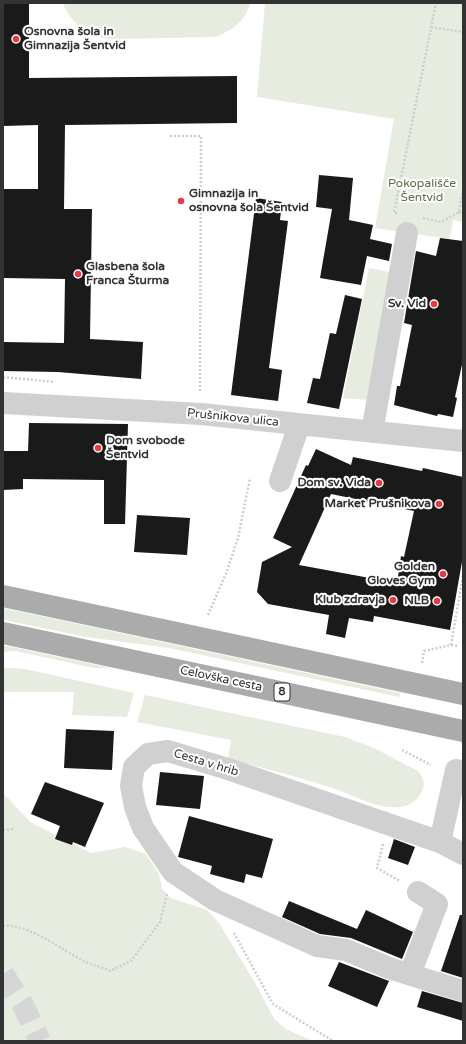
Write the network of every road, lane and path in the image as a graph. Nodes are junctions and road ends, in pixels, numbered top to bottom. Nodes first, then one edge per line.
1 (436, 3) edge
2 (431, 27) junction
3 (463, 32) edge
4 (170, 136) dead end
5 (463, 191) edge
6 (459, 212) junction
7 (463, 214) edge
8 (408, 221) junction
9 (3, 403) edge
10 (201, 414) junction
11 (299, 425) junction
12 (372, 432) junction
13 (463, 440) edge
14 (250, 478) dead end
15 (280, 481) dead end
16 (463, 574) edge
17 (3, 596) edge
18 (208, 615) dead end
19 (3, 632) edge
20 (451, 645) junction
21 (459, 646) dead end
22 (421, 664) dead end
23 (463, 694) edge
24 (463, 731) edge
25 (402, 750) dead end
26 (431, 765) dead end
27 (456, 770) dead end
28 (389, 825) junction
29 (13, 829) dead end
30 (3, 830) edge
31 (440, 842) junction
32 (463, 854) edge
33 (173, 872) junction
34 (418, 892) joint
35 (215, 900) junction
36 (3, 926) edge
37 (410, 974) junction
38 (463, 991) edge
39 (333, 1041) edge

1 - 2 path
2 - 3 path
2 - 8 path
4 - 10 path
5 - 6 path
6 - 7 path
6 - 8 path
8 - 12 street
9 - 10 street, Prušnikova ulica
10 - 11 street, Prušnikova ulica
11 - 12 street, Prušnikova ulica
11 - 15 street
12 - 13 street, Prušnikova ulica
14 - 18 path
16 - 20 path
17 - 23 main road
19 - 24 main road, Celovška cesta / 8
20 - 21 path
20 - 22 path
25 - 26 path
27 - 31 street
28 - 31 street, Cesta v hrib
28 - 33 street, Cesta v hrib
28 - 34 path
29 - 30 path
31 - 32 street, Cesta v hrib
33 - 35 street, Cesta v hrib
33 - 36 path
34 - 37 street
35 - 37 street, Cesta v hrib
35 - 39 path
37 - 38 street, Cesta v hrib

